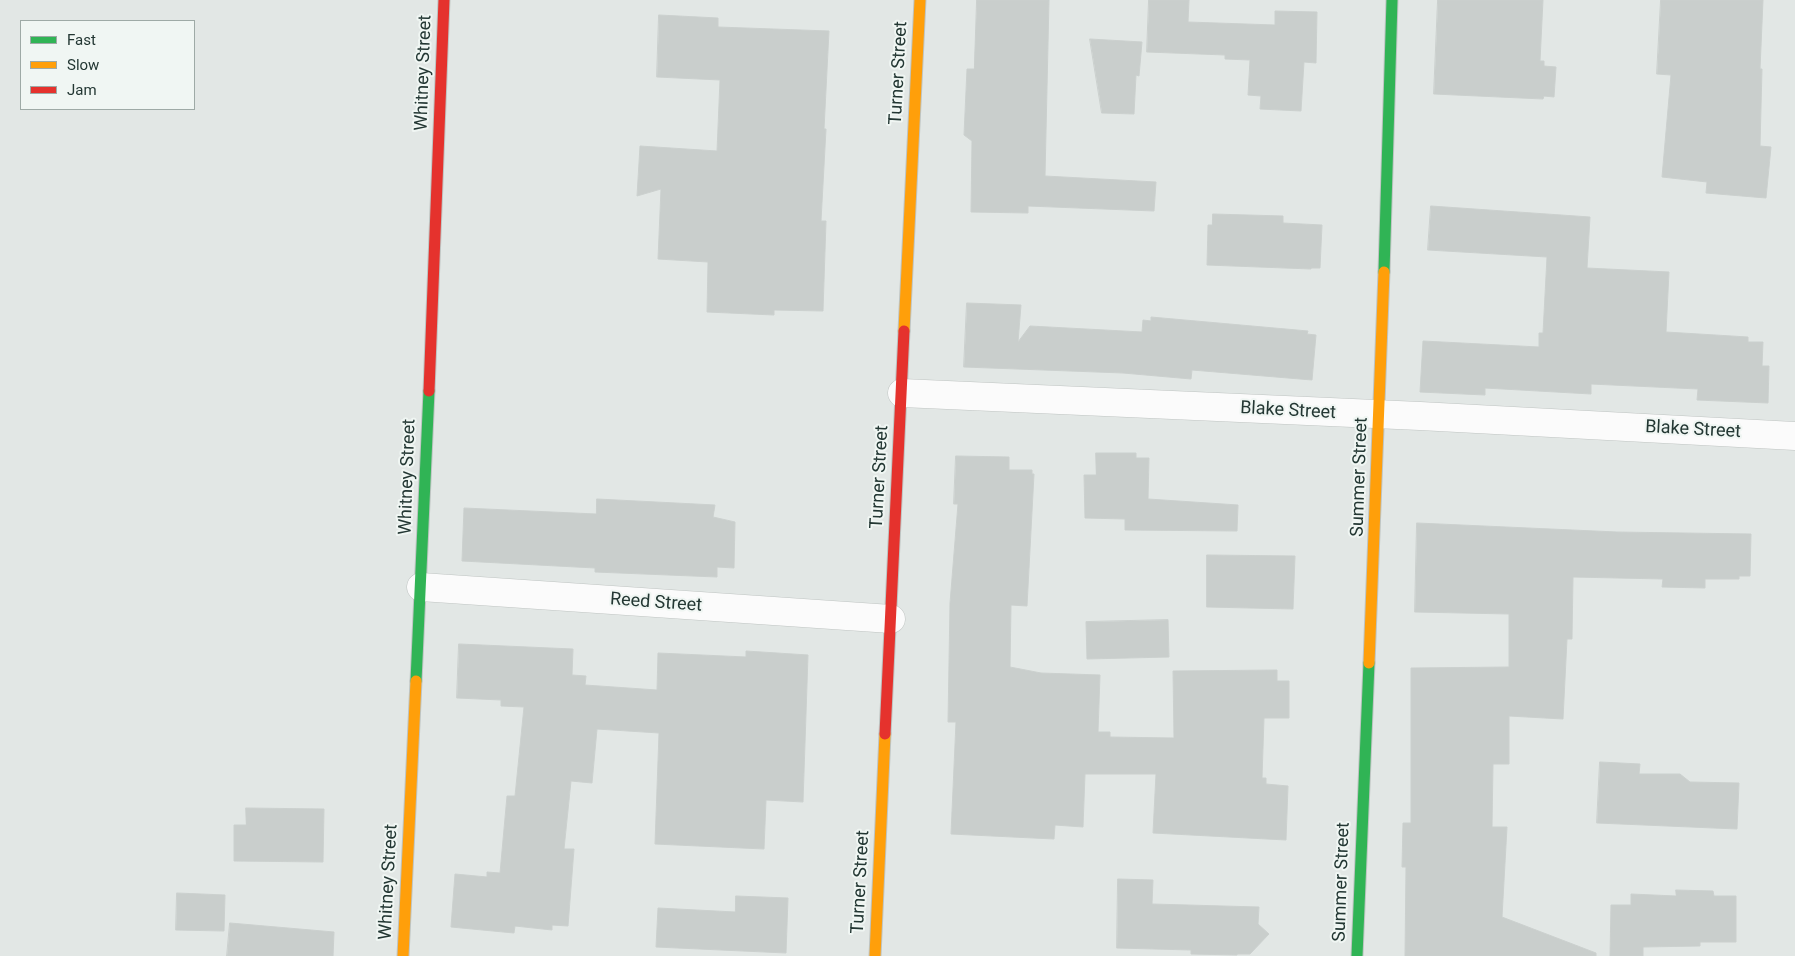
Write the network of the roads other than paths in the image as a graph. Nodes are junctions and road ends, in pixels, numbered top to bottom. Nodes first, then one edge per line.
1 (444, 0) edge
2 (920, 0) edge
3 (1392, 0) edge
4 (902, 393) junction
5 (1380, 415) junction
6 (1795, 436) edge
7 (421, 587) junction
8 (891, 619) junction
9 (403, 956) edge
10 (875, 956) edge
11 (1357, 956) edge

1 - 7 street, Whitney Street
2 - 4 street, Turner Street
3 - 5 street, Summer Street
4 - 5 street, Blake Street
4 - 8 street, Turner Street
5 - 6 street, Blake Street
5 - 11 street, Summer Street
7 - 8 street, Reed Street
7 - 9 street, Whitney Street
8 - 10 street, Turner Street

